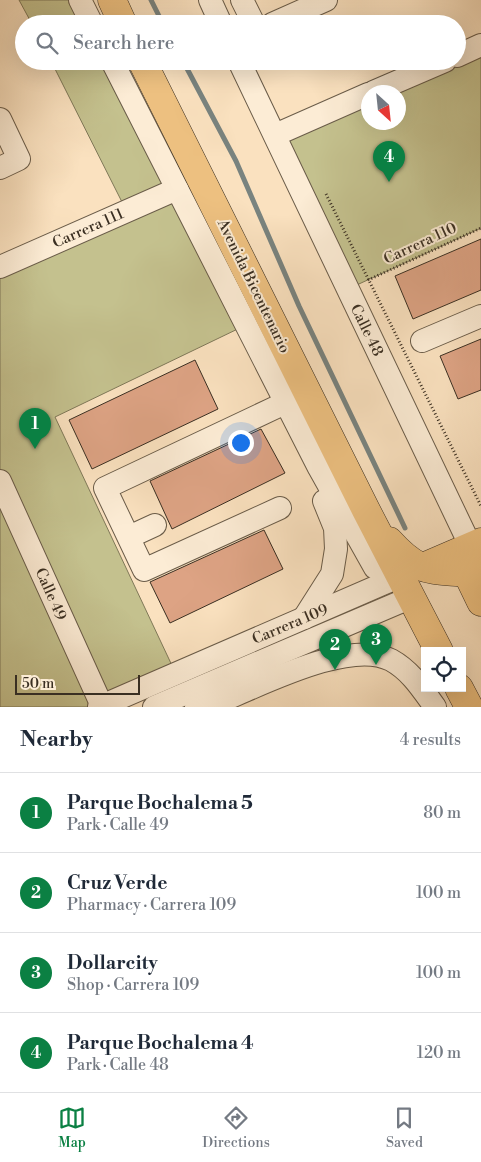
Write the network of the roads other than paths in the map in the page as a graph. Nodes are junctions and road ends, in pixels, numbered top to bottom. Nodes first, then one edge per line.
1 (80, 0) edge
2 (112, 0) edge
3 (210, 0) edge
4 (242, 0) edge
5 (326, 0) edge
6 (88, 15) edge
7 (119, 15) edge
8 (217, 15) edge
9 (250, 15) edge
10 (292, 15) edge
11 (481, 45) edge
12 (466, 52) edge
13 (117, 70) edge
14 (146, 70) edge
15 (243, 70) edge
16 (423, 70) edge
17 (389, 85) edge
18 (361, 97) edge
19 (0, 118) edge
20 (274, 135) junction
21 (0, 168) edge
22 (177, 189) junction
23 (0, 267) edge
24 (481, 316) edge
25 (422, 341) dead end
26 (286, 403) junction
27 (319, 468) junction
28 (0, 482) edge
29 (280, 508) dead end
30 (155, 525) dead end
31 (129, 537) junction
32 (476, 556) edge
33 (411, 581) junction
34 (481, 602) edge
35 (284, 627) junction
36 (437, 647) edge
37 (461, 692) edge
38 (101, 706) edge
39 (154, 707) edge
40 (196, 707) edge
41 (435, 707) edge
42 (469, 707) edge

1 - 6 street
2 - 7 main road
3 - 8 street
4 - 9 street
5 - 10 street
11 - 12 street
13 - 22 street
14 - 33 main road, Avenida Bicentenario
15 - 20 street, Calle 48
16 - 17 street
18 - 20 street
19 - 21 street
20 - 32 street, Calle 48
22 - 23 street, Carrera 111
22 - 26 street
24 - 25 street
26 - 27 street
26 - 31 street
27 - 33 street
27 - 35 street
28 - 38 street, Calle 49
29 - 31 street
30 - 31 street
32 - 33 main road, Carrera 109
32 - 34 main road, Calle 48
33 - 35 street, Carrera 109
33 - 36 main road
33 - 39 street, Carrera 109
35 - 38 street, Carrera 109
37 - 42 main road
40 - 41 street

